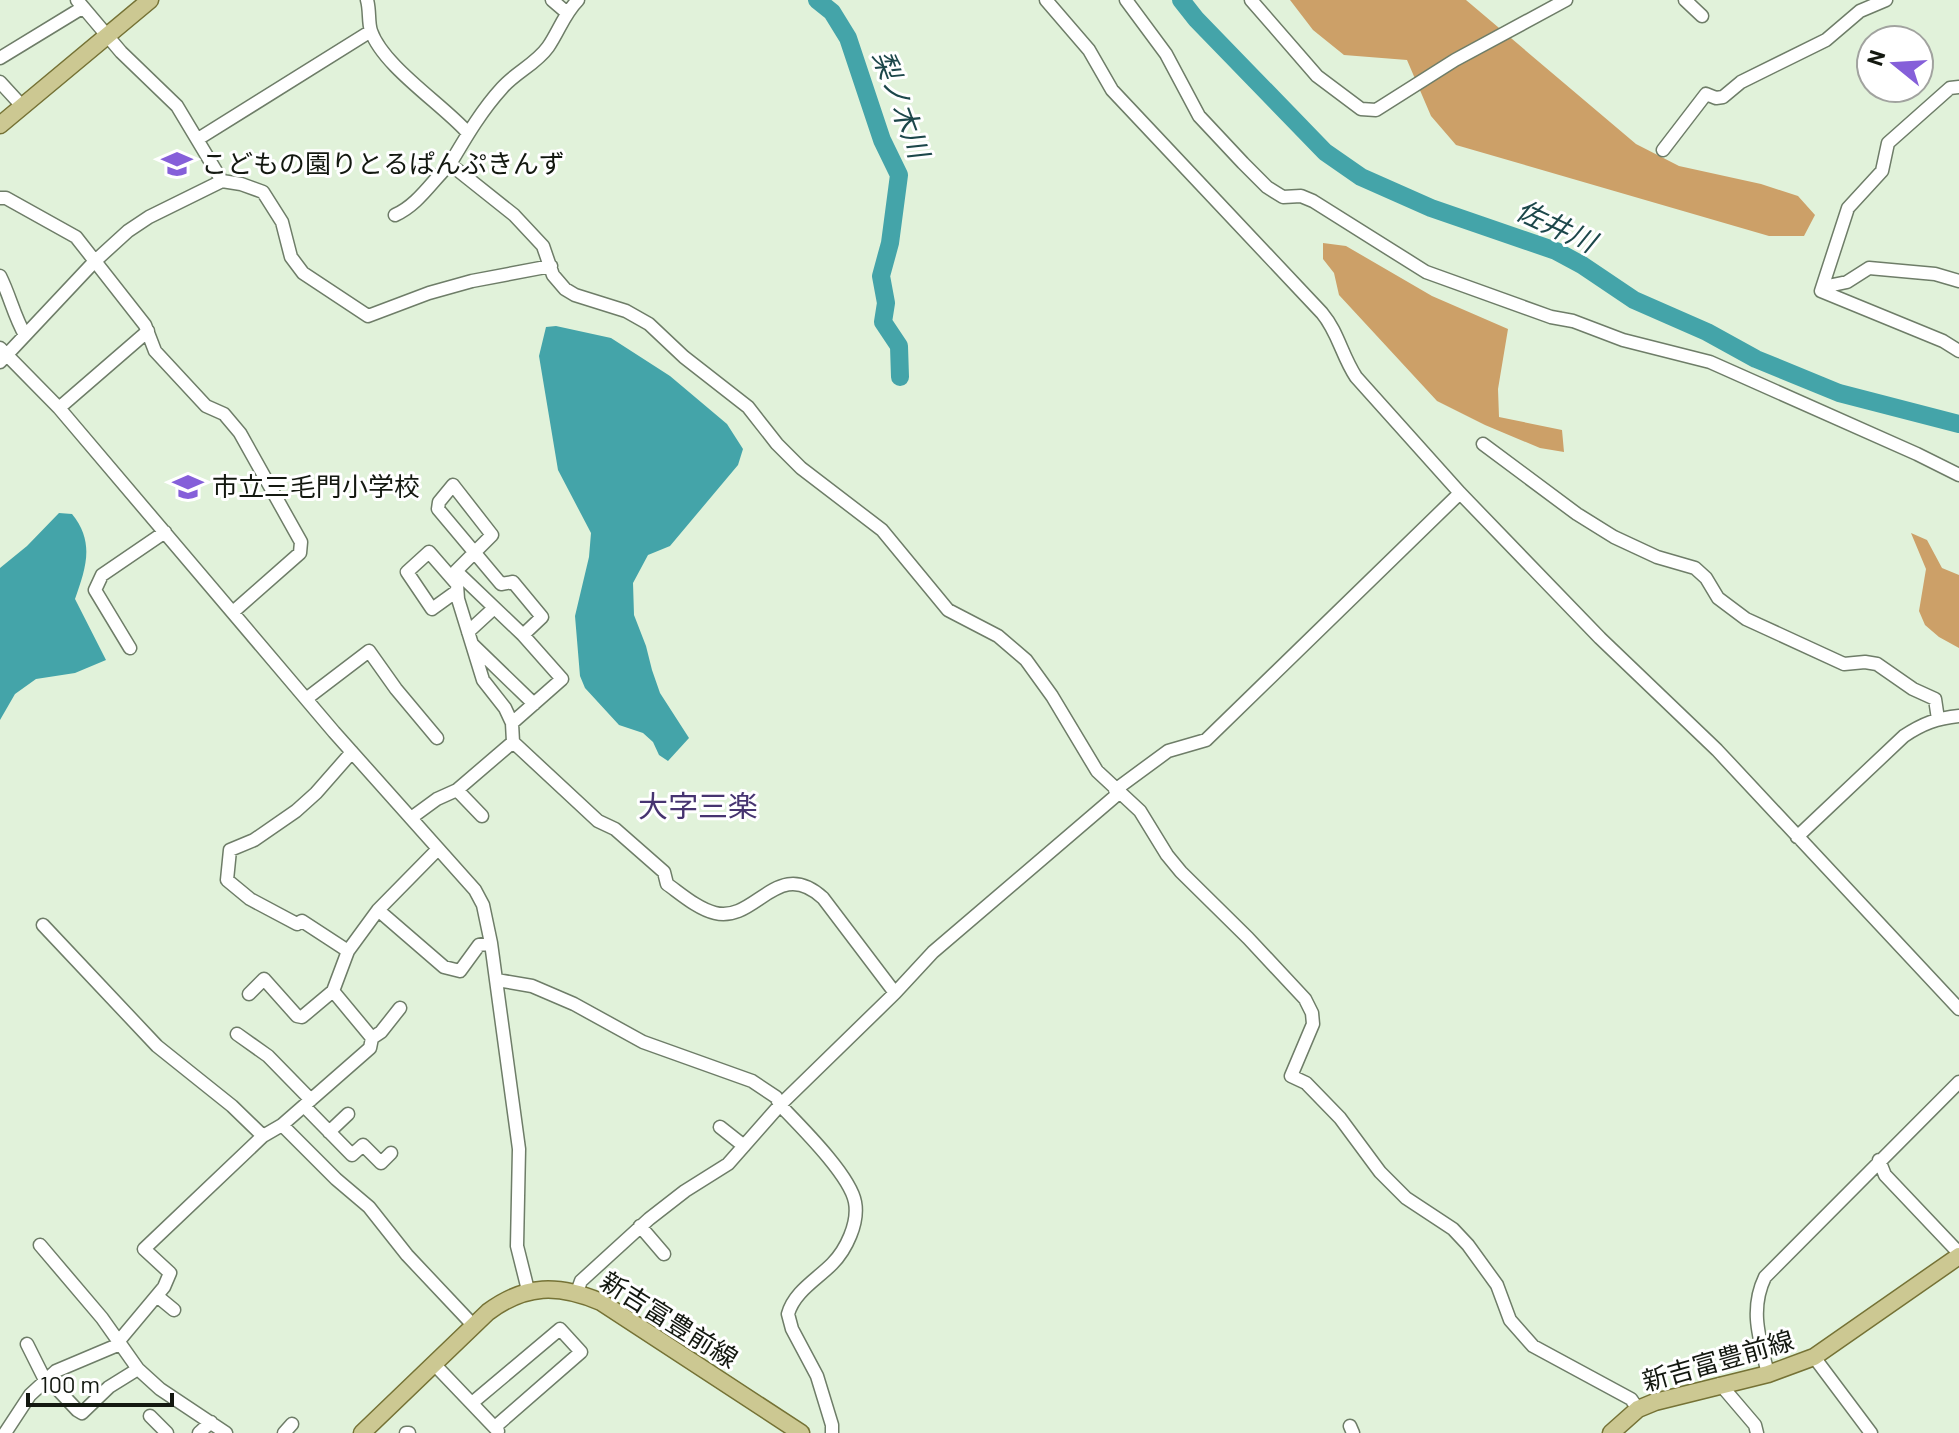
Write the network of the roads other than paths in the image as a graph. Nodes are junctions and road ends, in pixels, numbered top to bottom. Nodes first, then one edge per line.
1 (150, 0) edge
2 (367, 0) edge
3 (552, 0) edge
4 (578, 0) edge
5 (1046, 0) edge
6 (1126, 0) edge
7 (1251, 0) edge
8 (1685, 0) edge
9 (1886, 0) edge
10 (1562, 1) edge
11 (80, 4) edge
12 (566, 12) junction
13 (1702, 16) dead end
14 (371, 31) junction
15 (107, 36) junction
16 (0, 58) edge
17 (0, 82) edge
18 (1959, 87) edge
19 (22, 106) junction
20 (0, 125) edge
21 (467, 132) junction
22 (198, 139) junction
23 (1663, 150) dead end
24 (450, 164) junction
25 (222, 181) junction
26 (0, 198) edge
27 (395, 215) dead end
28 (94, 262) junction
29 (551, 266) junction
30 (0, 276) edge
31 (1959, 281) edge
32 (1823, 287) junction
33 (148, 331) junction
34 (25, 335) junction
35 (1959, 351) edge
36 (2, 355) edge
37 (59, 408) junction
38 (1483, 444) dead end
39 (1959, 475) edge
40 (1460, 493) junction
41 (165, 532) junction
42 (472, 553) junction
43 (456, 581) junction
44 (493, 609) junction
45 (233, 612) junction
46 (523, 635) junction
47 (470, 639) junction
48 (130, 648) dead end
49 (306, 699) junction
50 (534, 704) junction
51 (1959, 716) edge
52 (1938, 719) junction
53 (512, 723) junction
54 (437, 738) dead end
55 (513, 742) junction
56 (352, 752) junction
57 (457, 790) junction
58 (1117, 792) junction
59 (482, 816) dead end
60 (411, 818) junction
61 (1797, 837) junction
62 (438, 849) junction
63 (378, 910) junction
64 (43, 925) dead end
65 (491, 943) junction
66 (348, 951) junction
67 (497, 980) junction
68 (333, 991) junction
69 (895, 993) junction
70 (249, 994) dead end
71 (400, 1008) dead end
72 (1959, 1009) edge
73 (237, 1034) dead end
74 (372, 1038) junction
75 (1959, 1082) edge
76 (308, 1103) junction
77 (780, 1105) junction
78 (348, 1114) dead end
79 (282, 1125) junction
80 (720, 1127) dead end
81 (329, 1132) junction
82 (263, 1136) junction
83 (744, 1146) junction
84 (391, 1153) dead end
85 (1879, 1160) junction
86 (640, 1226) junction
87 (40, 1245) dead end
88 (664, 1254) dead end
89 (1959, 1255) edge
90 (528, 1290) junction
91 (577, 1292) junction
92 (157, 1296) junction
93 (174, 1310) dead end
94 (473, 1325) junction
95 (119, 1343) junction
96 (27, 1344) dead end
97 (1814, 1357) junction
98 (434, 1364) junction
99 (138, 1369) junction
100 (1768, 1374) junction
101 (46, 1379) junction
102 (1720, 1384) junction
103 (472, 1403) junction
104 (1638, 1409) junction
105 (150, 1416) dead end
106 (211, 1422) junction
107 (498, 1430) edge
108 (366, 1431) edge
109 (5, 1433) edge
110 (167, 1433) edge
111 (199, 1433) edge
112 (226, 1433) edge
113 (801, 1433) edge
114 (832, 1433) edge
115 (1611, 1433) edge
116 (1757, 1433) edge
117 (1871, 1433) edge

1 - 15 main road
2 - 14 street
3 - 12 street
4 - 12 street
5 - 40 street
6 - 39 street
7 - 10 street
8 - 13 street
9 - 23 street
11 - 15 street
11 - 16 street
12 - 21 street
14 - 21 street
14 - 22 street
15 - 19 main road
15 - 22 street
17 - 19 street
18 - 32 street
19 - 20 main road
21 - 24 street
22 - 25 street
24 - 27 street
24 - 29 street
25 - 28 street
25 - 29 street
26 - 28 street
28 - 33 street
28 - 34 street
29 - 58 street
30 - 34 street
31 - 32 street
32 - 35 street
33 - 37 street
33 - 45 street
34 - 36 street
36 - 37 street
37 - 41 street
38 - 52 street
40 - 58 street
40 - 61 street
41 - 45 street
41 - 48 street
42 - 42 street
42 - 43 street
42 - 46 street
43 - 44 street
43 - 47 street
44 - 46 street
44 - 47 street
45 - 49 street
46 - 50 street
47 - 50 street
47 - 53 street
49 - 54 street
49 - 56 street
50 - 53 street
51 - 52 street
52 - 61 street
53 - 55 street
55 - 57 street
55 - 69 street
56 - 60 street
56 - 66 street
57 - 59 street
57 - 60 street
58 - 69 street
58 - 104 street
60 - 62 street
61 - 72 street
62 - 63 street
62 - 65 street
63 - 65 street
63 - 66 street
64 - 82 street
65 - 67 street
66 - 68 street
67 - 77 street
67 - 90 street
68 - 70 street
68 - 74 street
69 - 77 street
71 - 74 street
73 - 76 street
74 - 76 street
75 - 85 street
76 - 79 street
76 - 81 street
77 - 83 street
77 - 114 street
78 - 81 street
79 - 82 street
79 - 94 street
80 - 83 street
81 - 84 street
82 - 92 street
83 - 86 street
85 - 89 street
85 - 100 street
86 - 88 street
86 - 91 street
87 - 95 street
89 - 97 main road, 新吉富豊前線
90 - 91 main road, 新吉富豊前線
90 - 94 main road, 新吉富豊前線
91 - 113 main road, 新吉富豊前線
92 - 93 street
92 - 95 street
94 - 98 main road, 新吉富豊前線
95 - 99 street
95 - 101 street
96 - 101 street
97 - 100 main road, 新吉富豊前線
97 - 117 street
98 - 103 street
98 - 108 main road, 新吉富豊前線
99 - 101 street
99 - 106 street
100 - 102 main road, 新吉富豊前線
101 - 109 street
102 - 104 main road, 新吉富豊前線
102 - 116 street
103 - 107 street
103 - 107 street
104 - 115 main road, 新吉富豊前線
105 - 110 street
106 - 111 street
106 - 112 street

